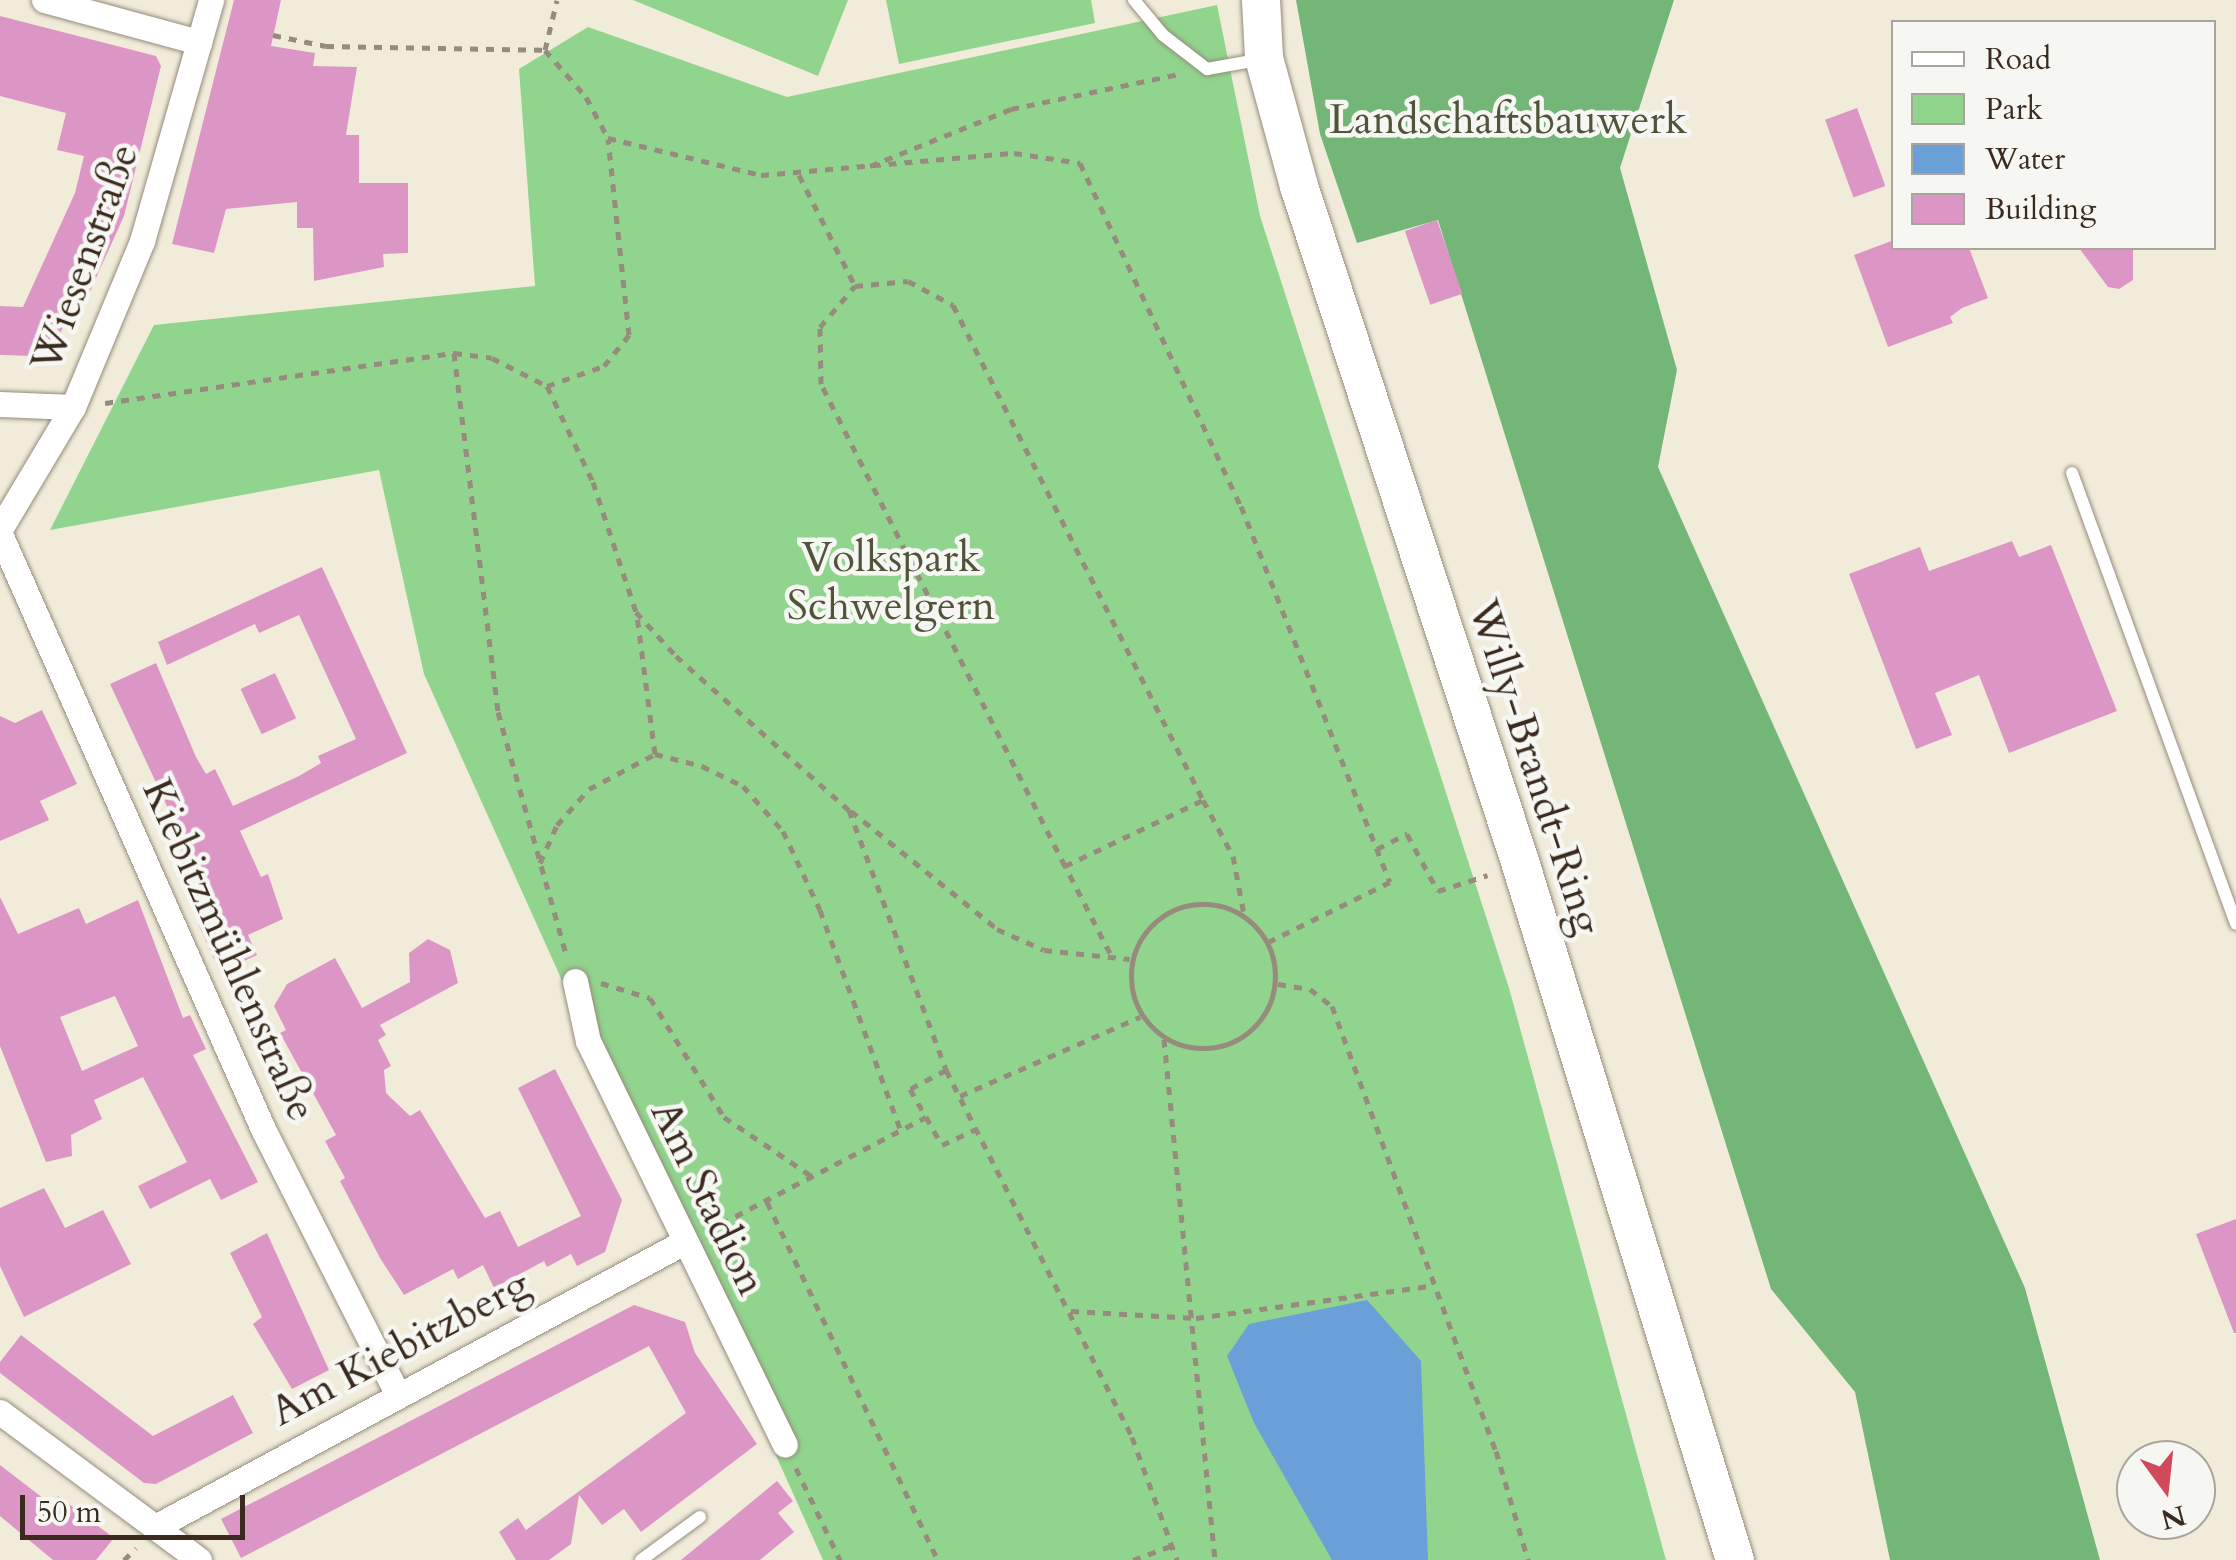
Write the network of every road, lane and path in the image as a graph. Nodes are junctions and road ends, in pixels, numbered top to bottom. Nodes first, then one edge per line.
1 (44, 0) edge
2 (210, 0) edge
3 (557, 0) edge
4 (1134, 0) edge
5 (1261, 0) edge
6 (273, 35) dead end
7 (200, 42) junction
8 (545, 50) junction
9 (1264, 58) junction
10 (1206, 68) junction
11 (608, 138) junction
12 (865, 168) junction
13 (799, 174) junction
14 (854, 286) junction
15 (454, 353) junction
16 (547, 386) junction
17 (0, 404) edge
18 (73, 407) junction
19 (2072, 473) dead end
20 (0, 532) edge
21 (636, 612) junction
22 (655, 754) junction
23 (1203, 800) junction
24 (849, 810) junction
25 (1377, 849) junction
26 (540, 864) junction
27 (1521, 865) junction
28 (1065, 866) junction
29 (1244, 914) junction
30 (2236, 924) edge
31 (1270, 941) junction
32 (1110, 953) junction
33 (1130, 959) junction
34 (574, 980) junction
35 (1278, 984) junction
36 (1140, 1016) junction
37 (1164, 1039) junction
38 (946, 1070) junction
39 (960, 1096) junction
40 (926, 1117) junction
41 (976, 1129) junction
42 (902, 1134) junction
43 (812, 1177) junction
44 (767, 1202) junction
45 (684, 1242) junction
46 (1430, 1286) junction
47 (1070, 1311) junction
48 (1196, 1318) junction
49 (396, 1393) junction
50 (0, 1412) edge
51 (785, 1445) joint
52 (700, 1516) dead end
53 (156, 1527) junction
54 (1171, 1546) junction
55 (199, 1560) edge
56 (642, 1560) edge
57 (840, 1560) edge
58 (938, 1560) edge
59 (1133, 1560) edge
60 (1177, 1560) edge
61 (1215, 1560) edge
62 (1528, 1560) edge
63 (1735, 1560) edge

1 - 7 street
2 - 7 street, Wiesenstraße
3 - 8 path
4 - 10 lane
5 - 9 main road, Willy-Brandt-Ring
6 - 8 path
7 - 18 street, Wiesenstraße
8 - 11 path
9 - 10 lane
9 - 27 main road, Willy-Brandt-Ring
10 - 12 path
11 - 13 path
11 - 16 path
12 - 13 path
12 - 25 path
13 - 14 path
14 - 23 path
14 - 28 path
15 - 16 path
15 - 18 path
15 - 26 path
16 - 21 path
17 - 18 street
18 - 20 street, Wiesenstraße
19 - 30 lane
20 - 49 street, Kiebitzmühlenstraße
21 - 22 path
21 - 24 path
22 - 26 path
22 - 42 path
23 - 28 path
23 - 29 path
24 - 32 path
24 - 38 path
25 - 27 path
25 - 31 path
26 - 34 path
27 - 63 main road, Willy-Brandt-Ring
28 - 32 path
29 - 31 path
29 - 33 path
31 - 35 path
32 - 33 path
33 - 36 path
34 - 43 path
34 - 45 street, Am Stadion
35 - 37 path
35 - 46 path
36 - 37 path
36 - 39 path
37 - 48 path
38 - 39 path
38 - 40 path
39 - 41 path
40 - 41 path
40 - 42 path
41 - 47 path
42 - 43 path
43 - 44 path
44 - 45 path
44 - 58 path
45 - 49 street, Am Kiebitzberg
45 - 51 street, Am Stadion
46 - 48 path
46 - 62 path
47 - 48 path
47 - 54 path
48 - 61 path
49 - 53 street, Am Kiebitzberg
50 - 53 street
51 - 57 path
52 - 56 lane
53 - 55 street
54 - 59 path
54 - 60 path

